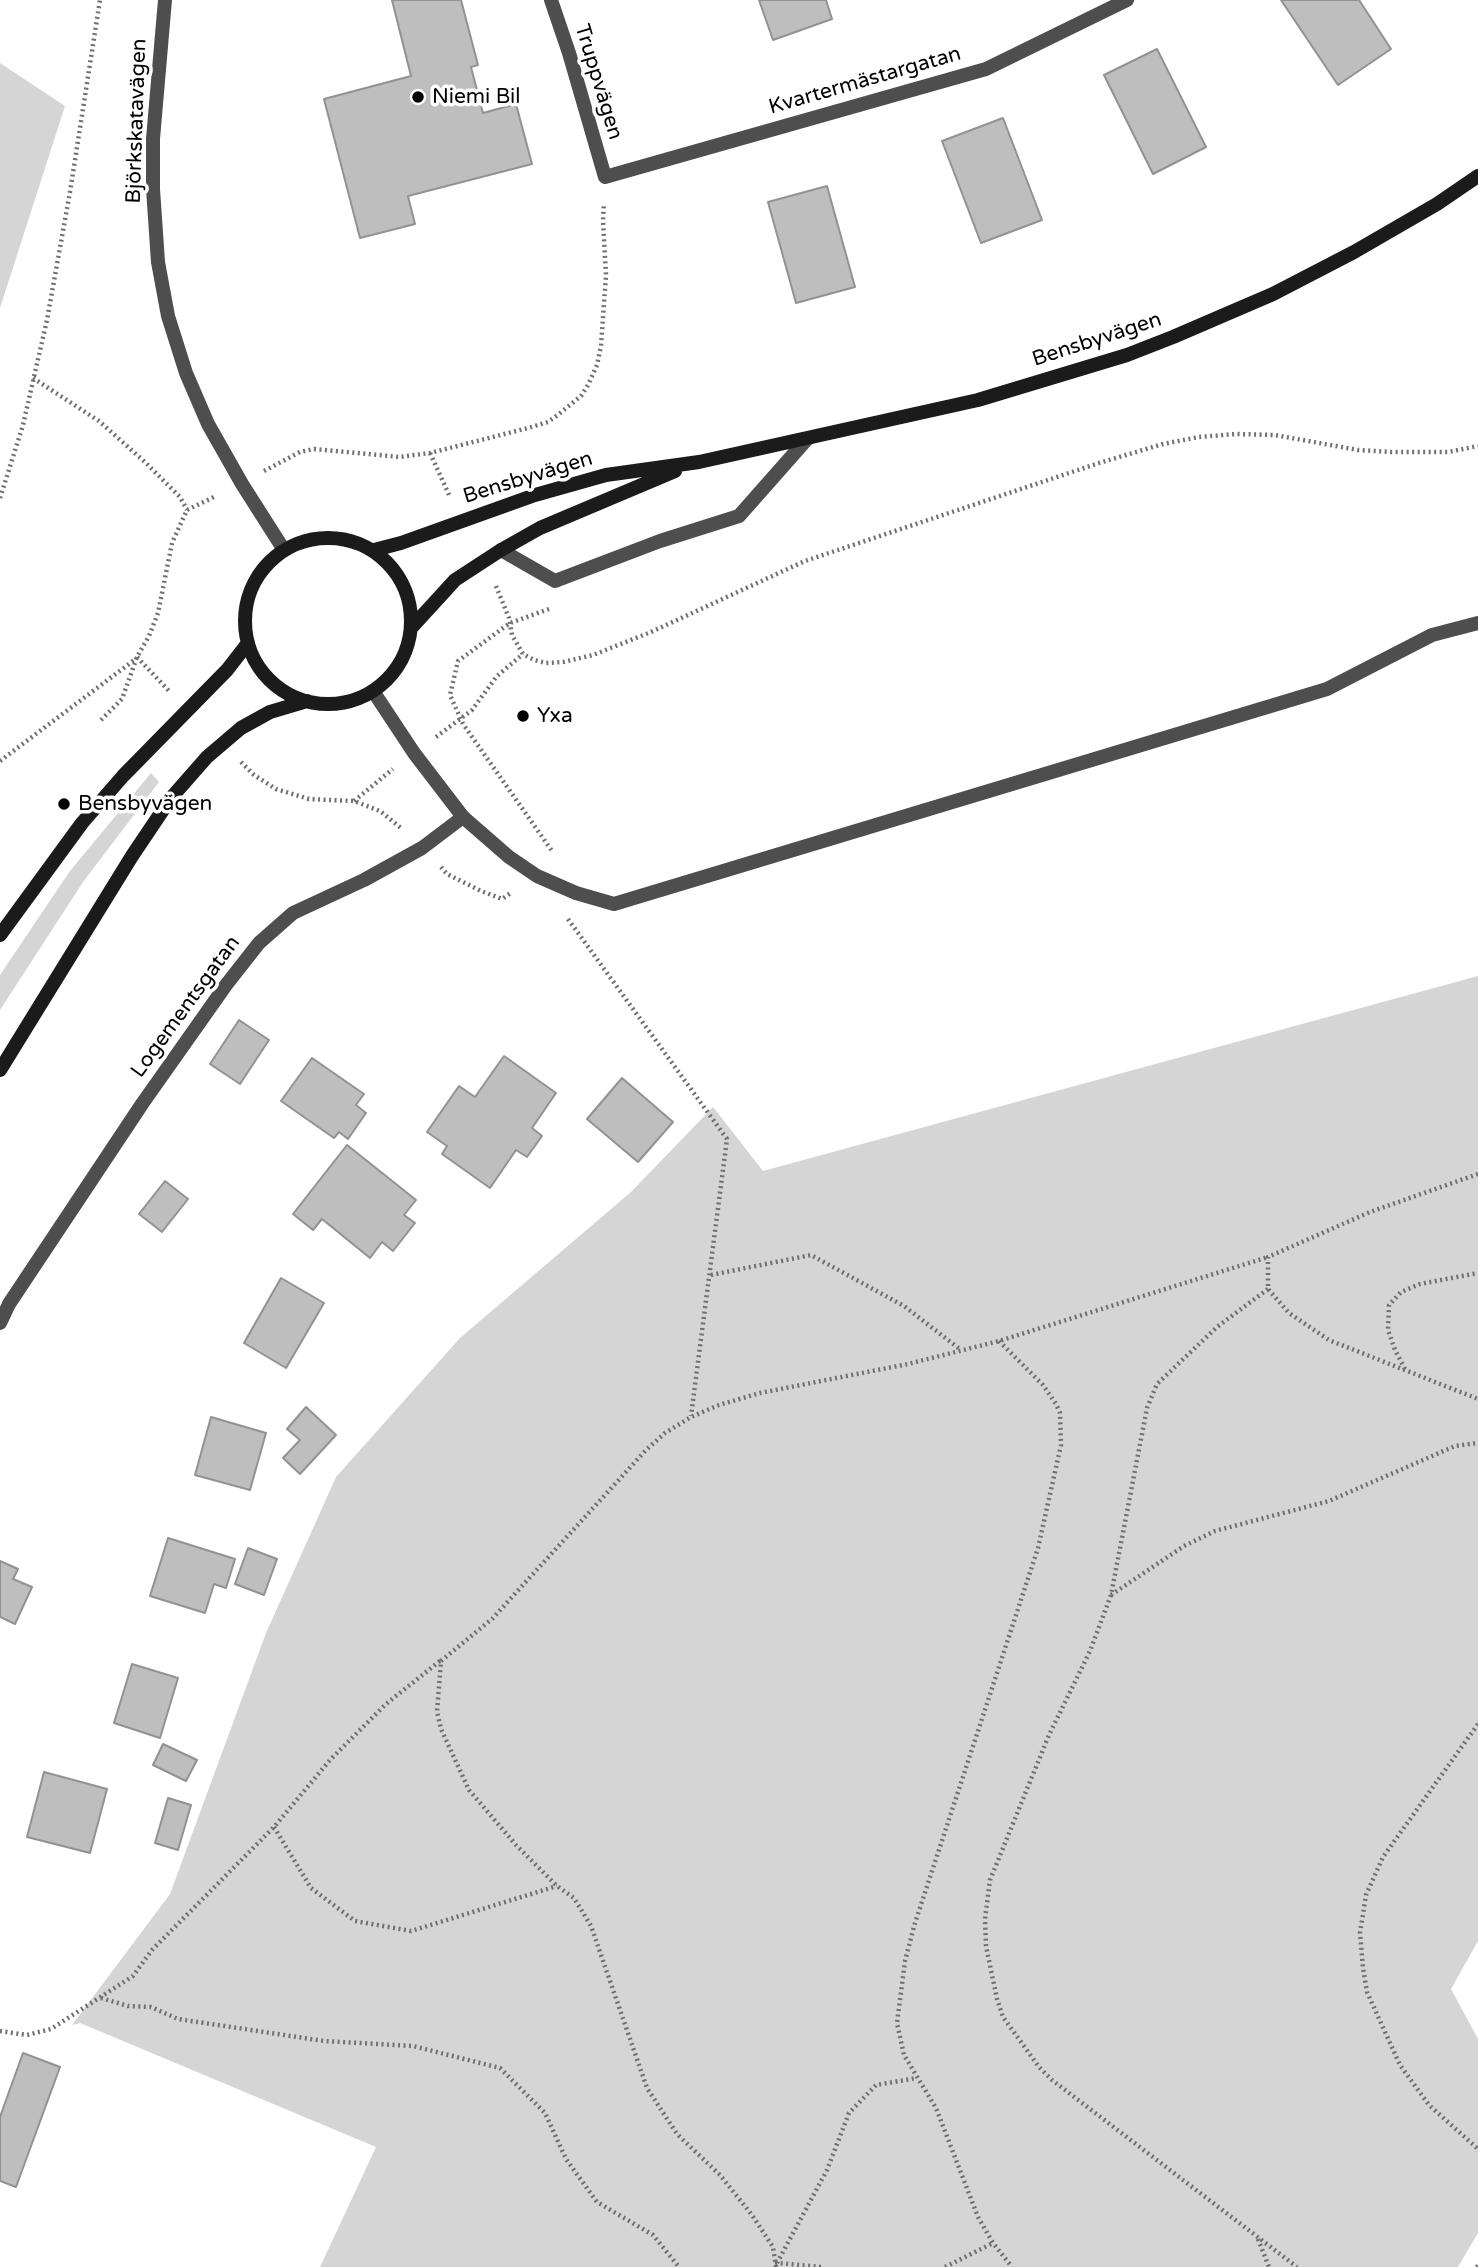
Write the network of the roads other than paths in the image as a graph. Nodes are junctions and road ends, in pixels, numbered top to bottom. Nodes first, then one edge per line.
1 (165, 0) edge
2 (551, 0) edge
3 (1128, 0) edge
4 (1478, 176) edge
5 (605, 177) joint
6 (807, 439) junction
7 (699, 462) junction
8 (284, 550) junction
9 (374, 550) junction
10 (501, 550) junction
11 (1478, 623) edge
12 (412, 627) junction
13 (248, 643) junction
14 (373, 691) junction
15 (307, 701) junction
16 (463, 817) junction
17 (0, 935) edge
18 (0, 1070) edge
19 (0, 1323) edge

1 - 8 street, Björkskatavägen
2 - 5 street, Truppvägen
3 - 5 street, Kvartermästargatan
4 - 6 main road, Bensbyvägen
6 - 7 main road, Bensbyvägen
6 - 10 street
7 - 9 main road, Bensbyvägen
7 - 10 main road, Bensbyvägen
8 - 9 main road
8 - 13 main road
9 - 12 main road
10 - 12 main road, Bensbyvägen
11 - 16 street
12 - 14 main road
13 - 15 main road
13 - 17 main road
14 - 15 main road
14 - 16 street
15 - 18 main road
16 - 19 street, Logementsgatan

